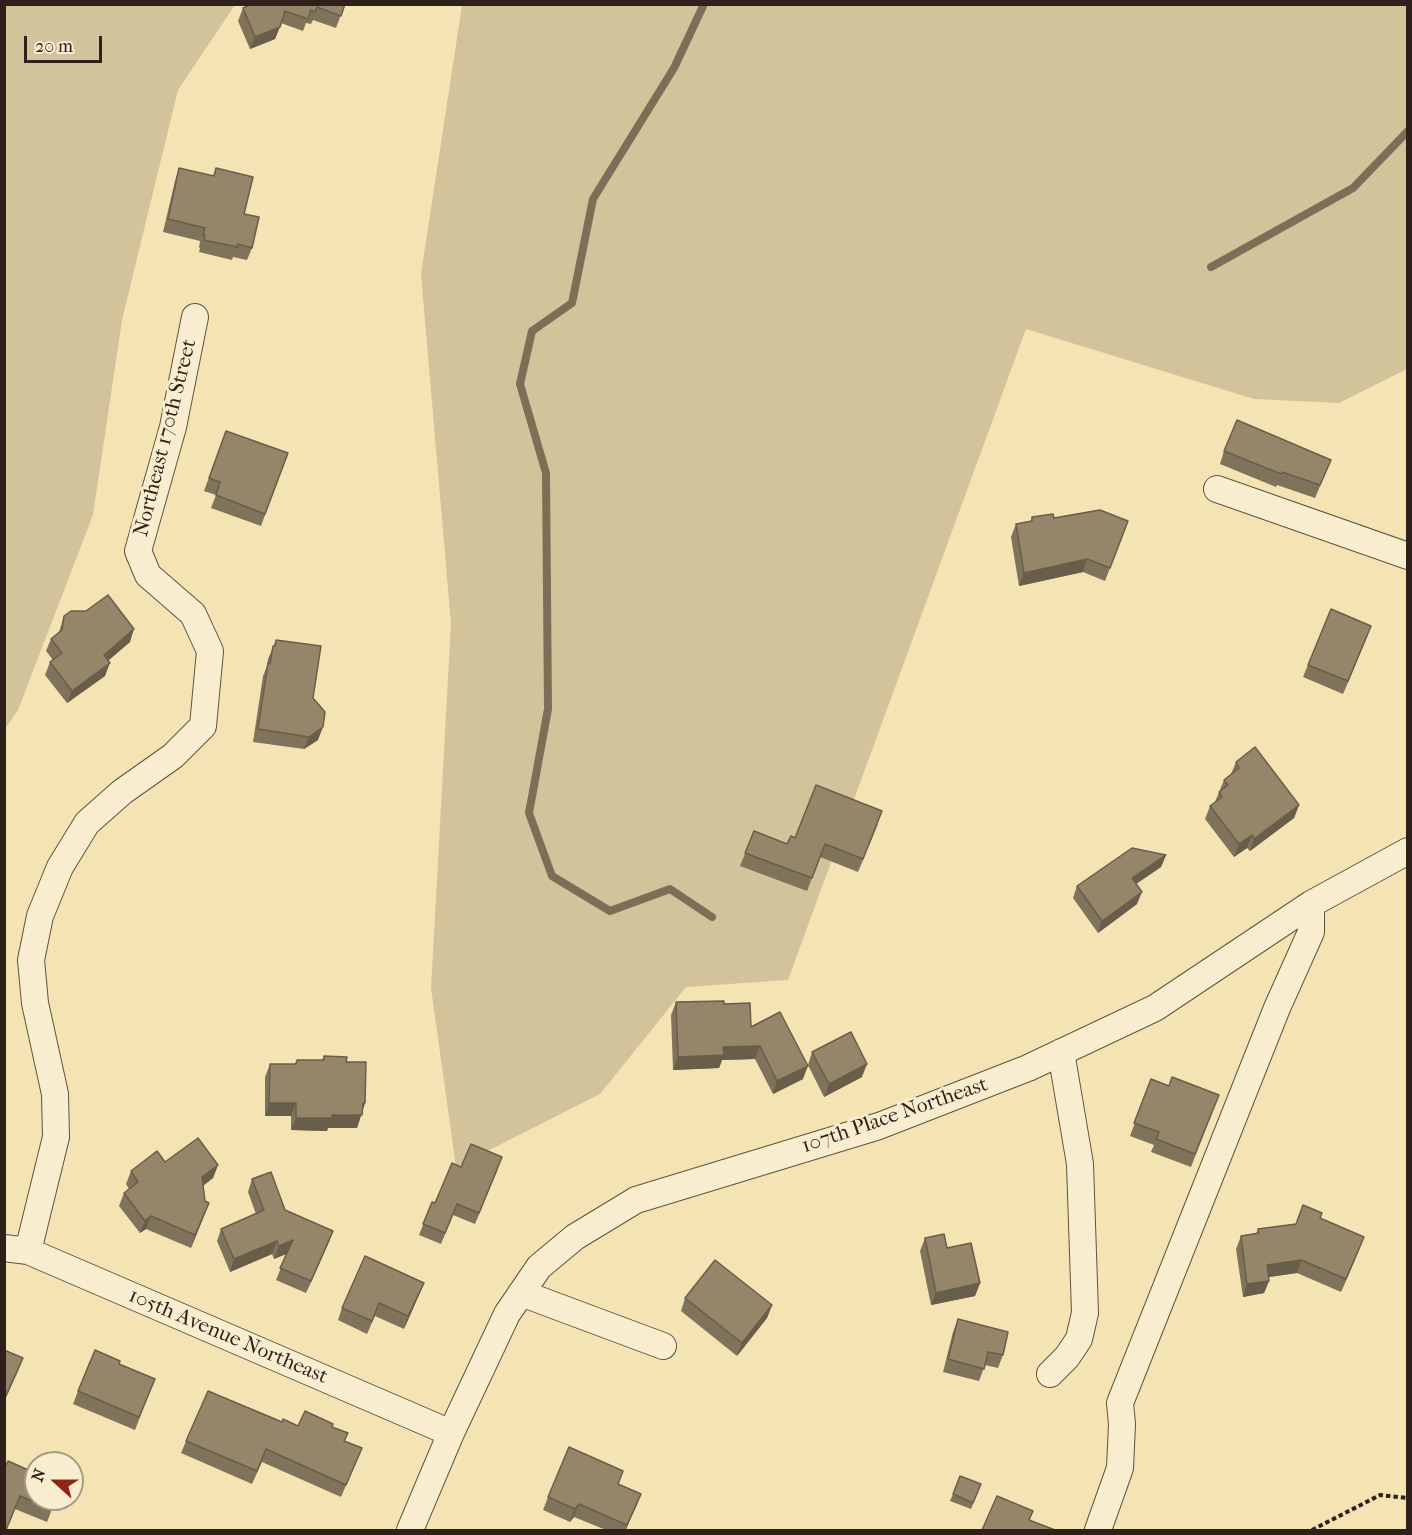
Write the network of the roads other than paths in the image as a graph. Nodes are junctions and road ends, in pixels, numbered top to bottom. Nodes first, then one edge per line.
1 (195, 317) dead end
2 (1217, 489) dead end
3 (1407, 556) edge
4 (1407, 851) edge
5 (1311, 904) junction
6 (1061, 1052) junction
7 (16, 1250) edge
8 (521, 1293) junction
9 (663, 1346) dead end
10 (1050, 1374) dead end
11 (451, 1433) junction
12 (410, 1530) edge
13 (1098, 1530) edge

1 - 7 street, Northeast 170th Street
2 - 3 street
4 - 5 street, 107th Place Northeast
5 - 6 street, 107th Place Northeast
5 - 13 street
6 - 8 street, 107th Place Northeast
6 - 10 street
7 - 11 street, 105th Avenue Northeast
8 - 9 street
8 - 11 street, 107th Place Northeast
11 - 12 street, 107th Place Northeast

